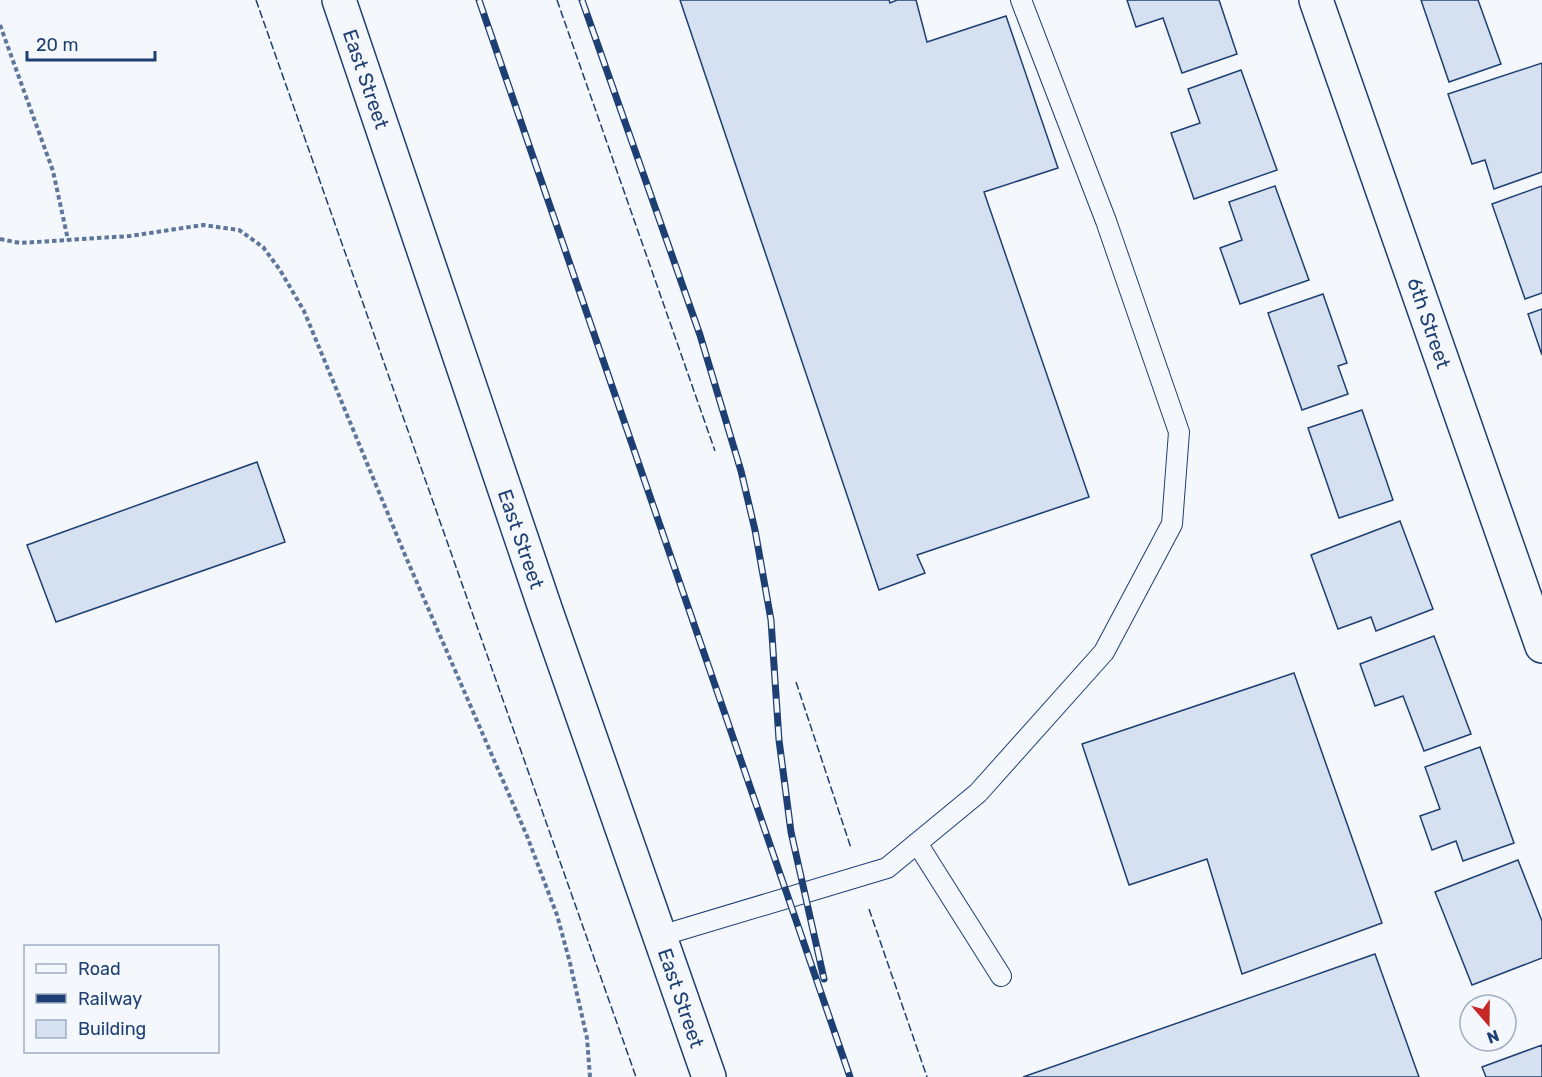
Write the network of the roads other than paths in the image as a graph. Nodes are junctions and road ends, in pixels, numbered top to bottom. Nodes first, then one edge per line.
1 (339, 0) edge
2 (1021, 0) edge
3 (1316, 0) edge
4 (1542, 646) edge
5 (917, 843) junction
6 (660, 936) junction
7 (1001, 976) dead end
8 (709, 1077) edge

1 - 6 main road, East Street
2 - 5 lane
3 - 4 main road, 6th Street
5 - 6 lane
5 - 7 lane
6 - 8 main road, East Street

